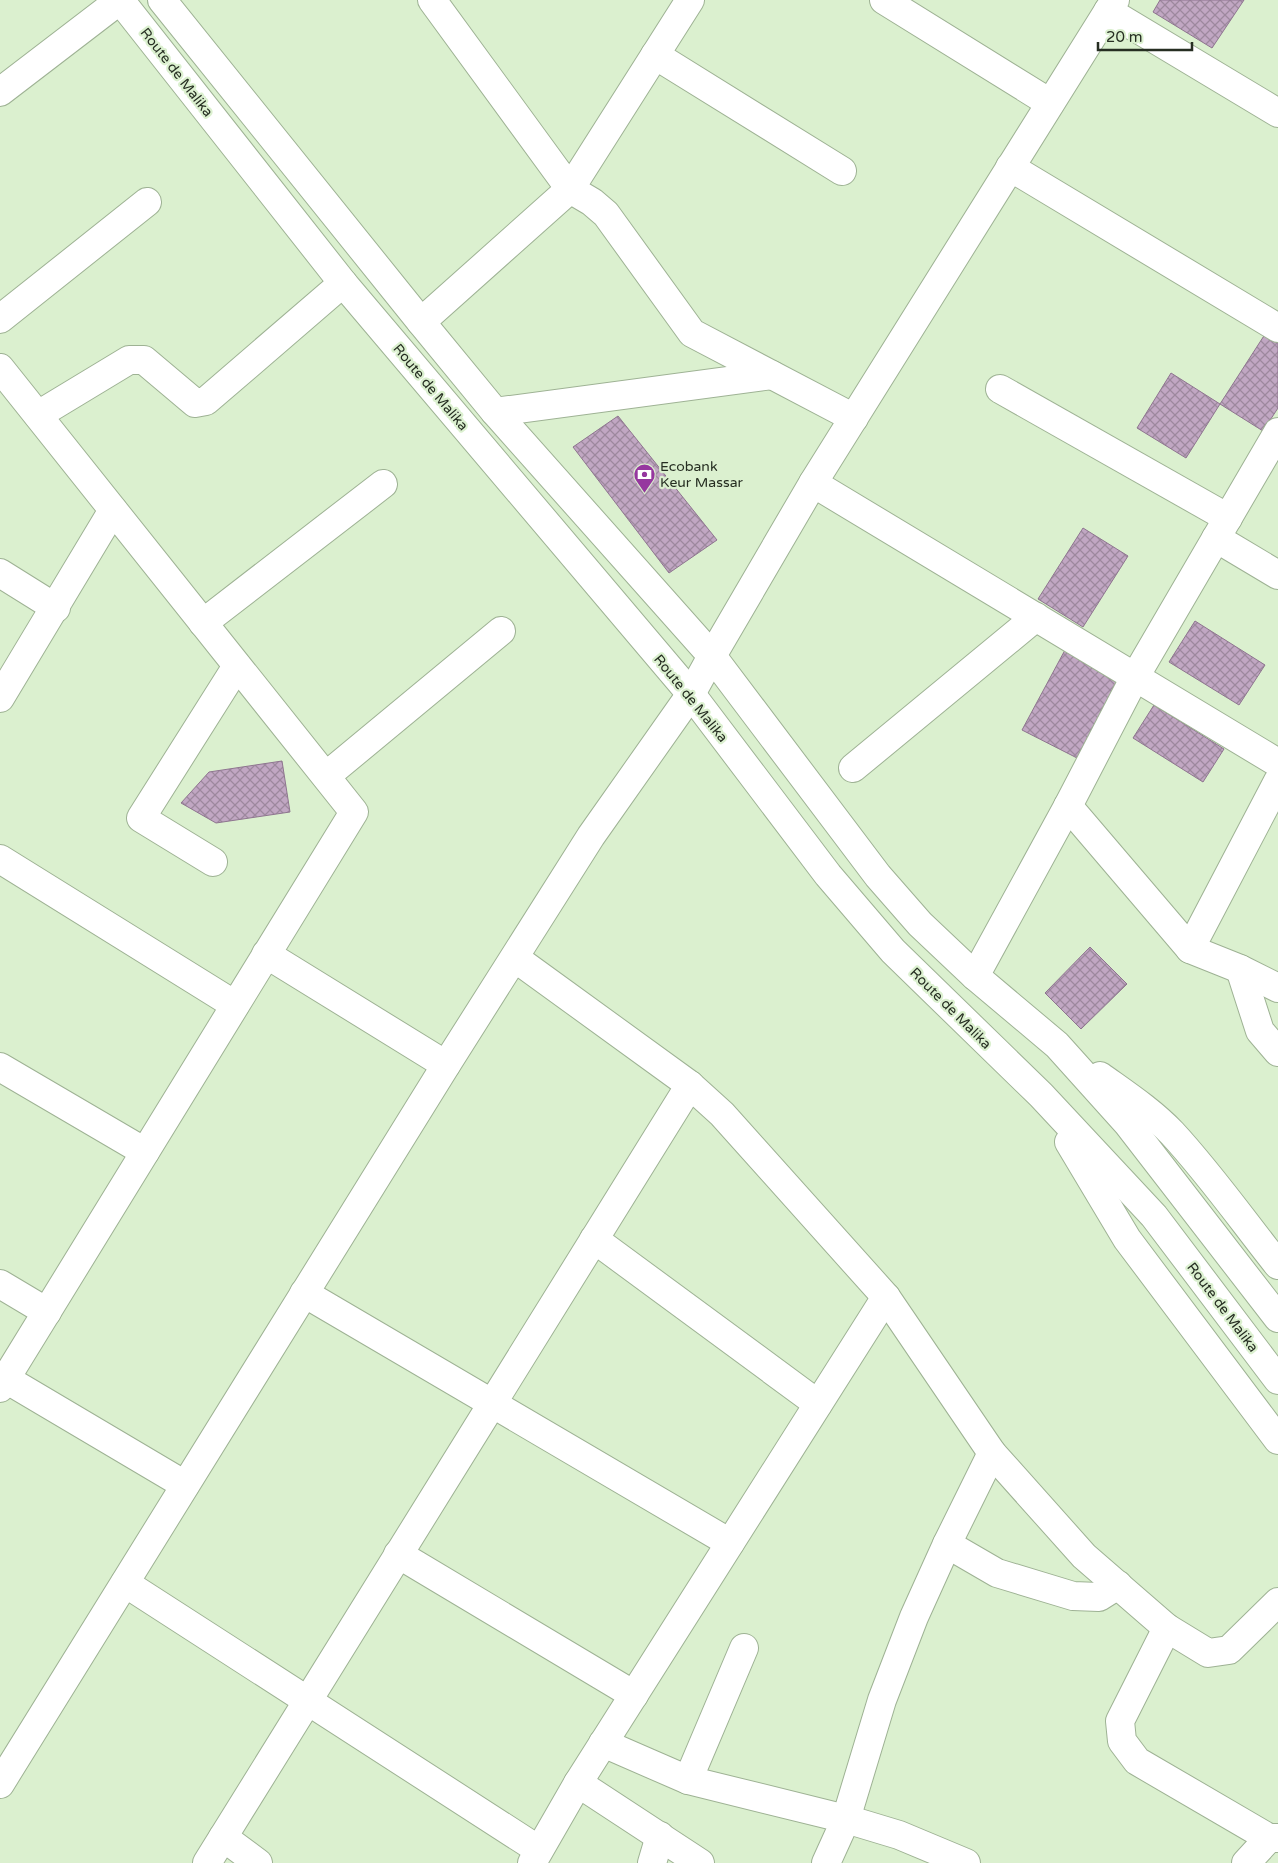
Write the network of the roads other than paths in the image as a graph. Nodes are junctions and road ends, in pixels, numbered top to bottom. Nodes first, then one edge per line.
1 (120, 0) edge
2 (162, 0) edge
3 (432, 0) edge
4 (690, 0) edge
5 (884, 0) edge
6 (1112, 5) edge
7 (656, 55) junction
8 (0, 92) edge
9 (1050, 103) junction
10 (1278, 113) edge
11 (1010, 167) junction
12 (842, 171) dead end
13 (570, 190) junction
14 (146, 202) dead end
15 (343, 283) junction
16 (0, 319) edge
17 (421, 322) junction
18 (1278, 328) edge
19 (0, 368) edge
20 (772, 375) junction
21 (1000, 389) dead end
22 (495, 412) junction
23 (38, 415) junction
24 (854, 418) junction
25 (1278, 432) edge
26 (813, 483) junction
27 (383, 484) dead end
28 (113, 510) junction
29 (1222, 528) junction
30 (0, 573) edge
31 (1278, 575) edge
32 (56, 608) junction
33 (1036, 617) junction
34 (203, 623) junction
35 (501, 631) dead end
36 (712, 656) junction
37 (237, 666) junction
38 (1135, 677) junction
39 (690, 694) junction
40 (0, 698) edge
41 (1278, 763) edge
42 (853, 768) dead end
43 (326, 776) junction
44 (1278, 781) edge
45 (1068, 806) junction
46 (0, 859) edge
47 (213, 862) dead end
48 (1190, 949) junction
49 (266, 954) junction
50 (514, 958) junction
51 (1240, 969) junction
52 (975, 976) junction
53 (1278, 988) edge
54 (235, 1005) junction
55 (1057, 1045) junction
56 (1278, 1052) edge
57 (446, 1065) junction
58 (0, 1067) edge
59 (690, 1085) junction
60 (1041, 1095) junction
61 (144, 1152) junction
62 (594, 1239) junction
63 (1278, 1265) edge
64 (0, 1284) edge
65 (304, 1293) junction
66 (886, 1297) junction
67 (47, 1312) junction
68 (1278, 1318) edge
69 (1278, 1380) edge
70 (3, 1384) edge
71 (492, 1404) junction
72 (818, 1404) junction
73 (1278, 1440) edge
74 (992, 1453) junction
75 (185, 1486) junction
76 (730, 1543) junction
77 (947, 1544) junction
78 (398, 1554) junction
79 (125, 1583) junction
80 (1118, 1585) junction
81 (1278, 1602) edge
82 (1167, 1628) junction
83 (744, 1648) dead end
84 (634, 1695) junction
85 (308, 1701) junction
86 (603, 1743) junction
87 (688, 1780) junction
88 (578, 1783) junction
89 (0, 1784) edge
90 (846, 1819) junction
91 (660, 1836) junction
92 (223, 1838) junction
93 (1273, 1838) edge
94 (536, 1856) edge
95 (207, 1863) edge
96 (258, 1863) edge
97 (652, 1863) edge
98 (700, 1863) edge
99 (826, 1863) edge
100 (966, 1863) edge
101 (1246, 1863) edge

1 - 8 street
1 - 15 street, Route de Malika
2 - 17 street
3 - 13 street
4 - 7 street
5 - 9 street
6 - 9 street
6 - 10 street
7 - 12 street
7 - 13 street
9 - 11 street
11 - 18 street
11 - 24 street
13 - 17 street
13 - 20 street
14 - 16 street
15 - 23 street
15 - 39 street, Route de Malika
17 - 22 street
19 - 23 street
20 - 22 street
20 - 24 street
21 - 29 street
22 - 36 street
23 - 28 street
24 - 26 street
25 - 29 street
26 - 33 street
26 - 36 street
27 - 34 street
28 - 32 street
28 - 34 street
29 - 31 street
29 - 38 street
30 - 32 street
32 - 40 street
33 - 38 street
33 - 42 street
34 - 37 street
35 - 43 street
36 - 39 street
36 - 52 street
37 - 43 street
37 - 47 street
38 - 41 street
38 - 45 street
39 - 50 street
39 - 60 street, Route de Malika
43 - 49 street
44 - 48 street
45 - 48 street
45 - 52 street
46 - 54 street
48 - 51 street
49 - 54 street
49 - 57 street
50 - 57 street
50 - 59 street
51 - 53 street
51 - 56 street
52 - 55 street
54 - 61 street
55 - 63 street
55 - 68 street
57 - 65 street
58 - 61 street
59 - 62 street
59 - 66 street
60 - 69 street, Route de Malika
60 - 73 street
61 - 67 street
62 - 71 street
62 - 72 street
64 - 67 street
65 - 71 street
65 - 75 street
66 - 72 street
66 - 74 street
67 - 70 street
70 - 75 street
71 - 76 street
71 - 78 street
72 - 76 street
74 - 77 street
74 - 80 street
75 - 79 street
76 - 84 street
77 - 80 street
77 - 90 street
78 - 84 street
78 - 85 street
79 - 85 street
79 - 89 street
80 - 82 street
81 - 82 street
82 - 93 street
83 - 87 street
84 - 86 street
85 - 92 street
85 - 94 street
86 - 87 street
86 - 88 street
87 - 90 street
88 - 91 street
88 - 94 street
90 - 99 street
90 - 100 street
91 - 97 street
91 - 98 street
92 - 95 street
92 - 96 street
93 - 101 street

